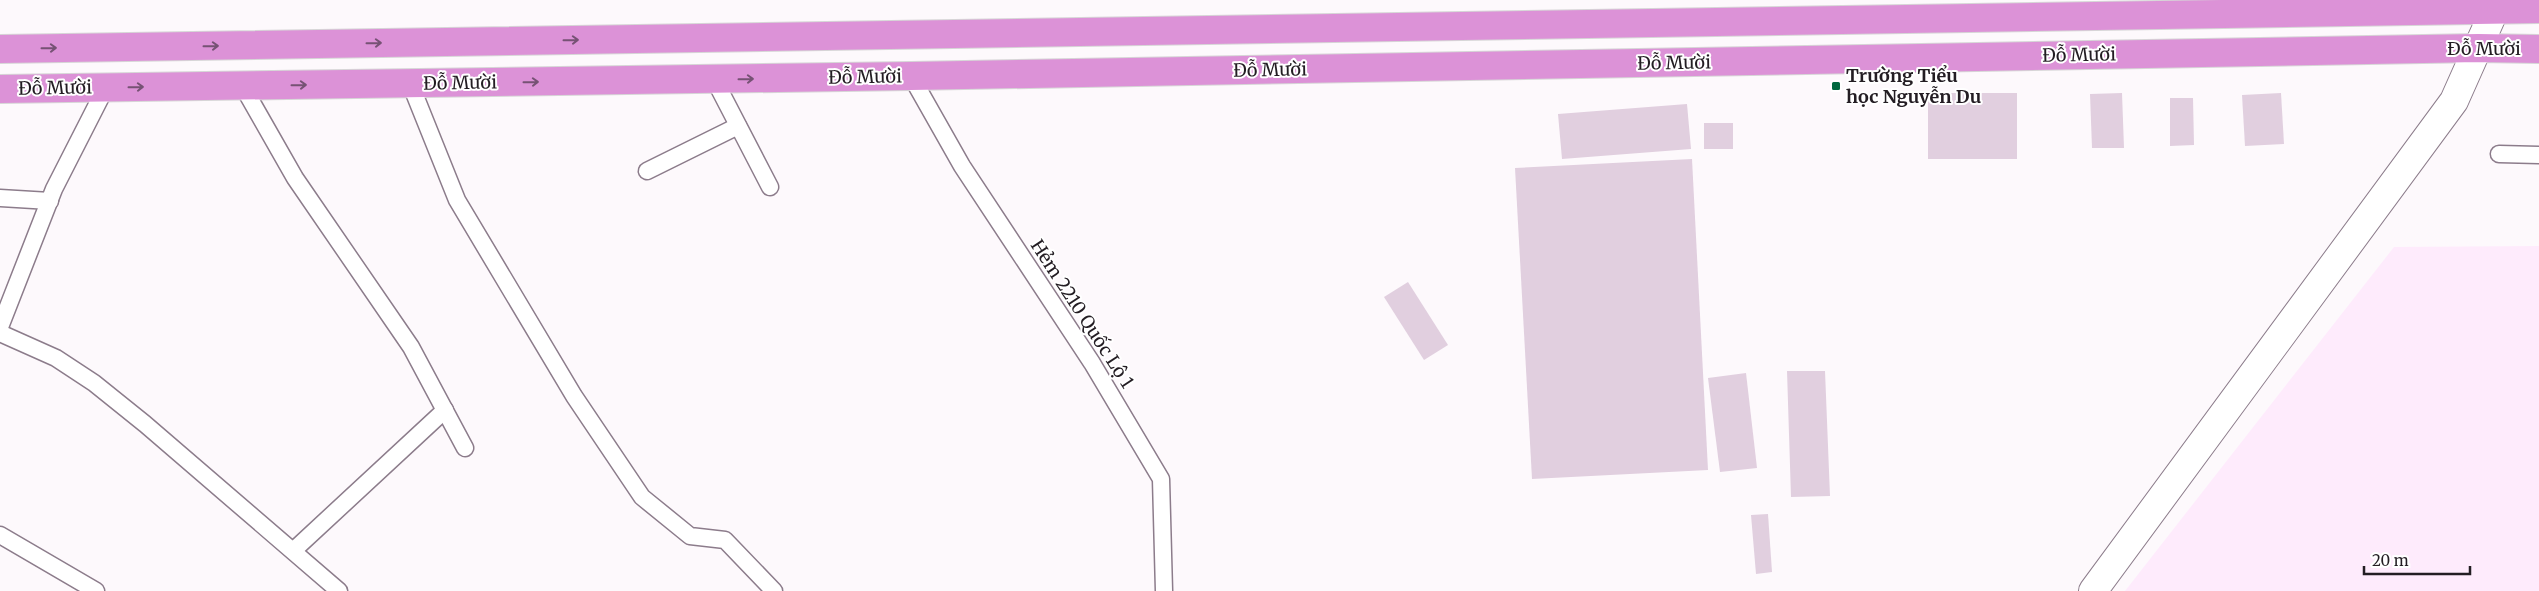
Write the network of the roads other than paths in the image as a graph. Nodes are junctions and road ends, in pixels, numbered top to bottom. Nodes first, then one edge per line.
1 (2495, 9) junction
2 (2539, 9) edge
3 (2478, 48) junction
4 (0, 49) edge
5 (2539, 50) edge
6 (912, 76) junction
7 (714, 79) junction
8 (410, 83) junction
9 (242, 85) junction
10 (106, 87) junction
11 (0, 89) edge
12 (738, 126) junction
13 (2499, 154) dead end
14 (2539, 155) edge
15 (647, 171) dead end
16 (770, 186) dead end
17 (0, 198) edge
18 (50, 201) junction
19 (0, 327) edge
20 (0, 333) edge
21 (445, 410) junction
22 (465, 448) dead end
23 (0, 534) edge
24 (294, 550) junction
25 (96, 591) edge
26 (339, 591) edge
27 (774, 591) edge
28 (1164, 591) edge
29 (2093, 591) edge

1 - 2 highway
1 - 3 street
4 -> 1 highway
3 - 5 highway, Đỗ Mười
3 - 6 highway, Đỗ Mười
3 - 29 street
7 -> 6 highway, Đỗ Mười
6 - 28 lane, Hẻm 2210 Quốc Lộ 1
8 -> 7 highway, Đỗ Mười
7 - 12 lane
9 -> 8 highway, Đỗ Mười
8 - 27 lane
10 -> 9 highway, Đỗ Mười
9 - 21 lane
10 - 11 highway, Đỗ Mười
10 - 18 lane
12 - 15 lane
12 - 16 lane
13 - 14 lane
17 - 18 lane
18 - 19 lane
20 - 24 lane
21 - 22 lane
21 - 24 lane
23 - 25 lane
24 - 26 lane

